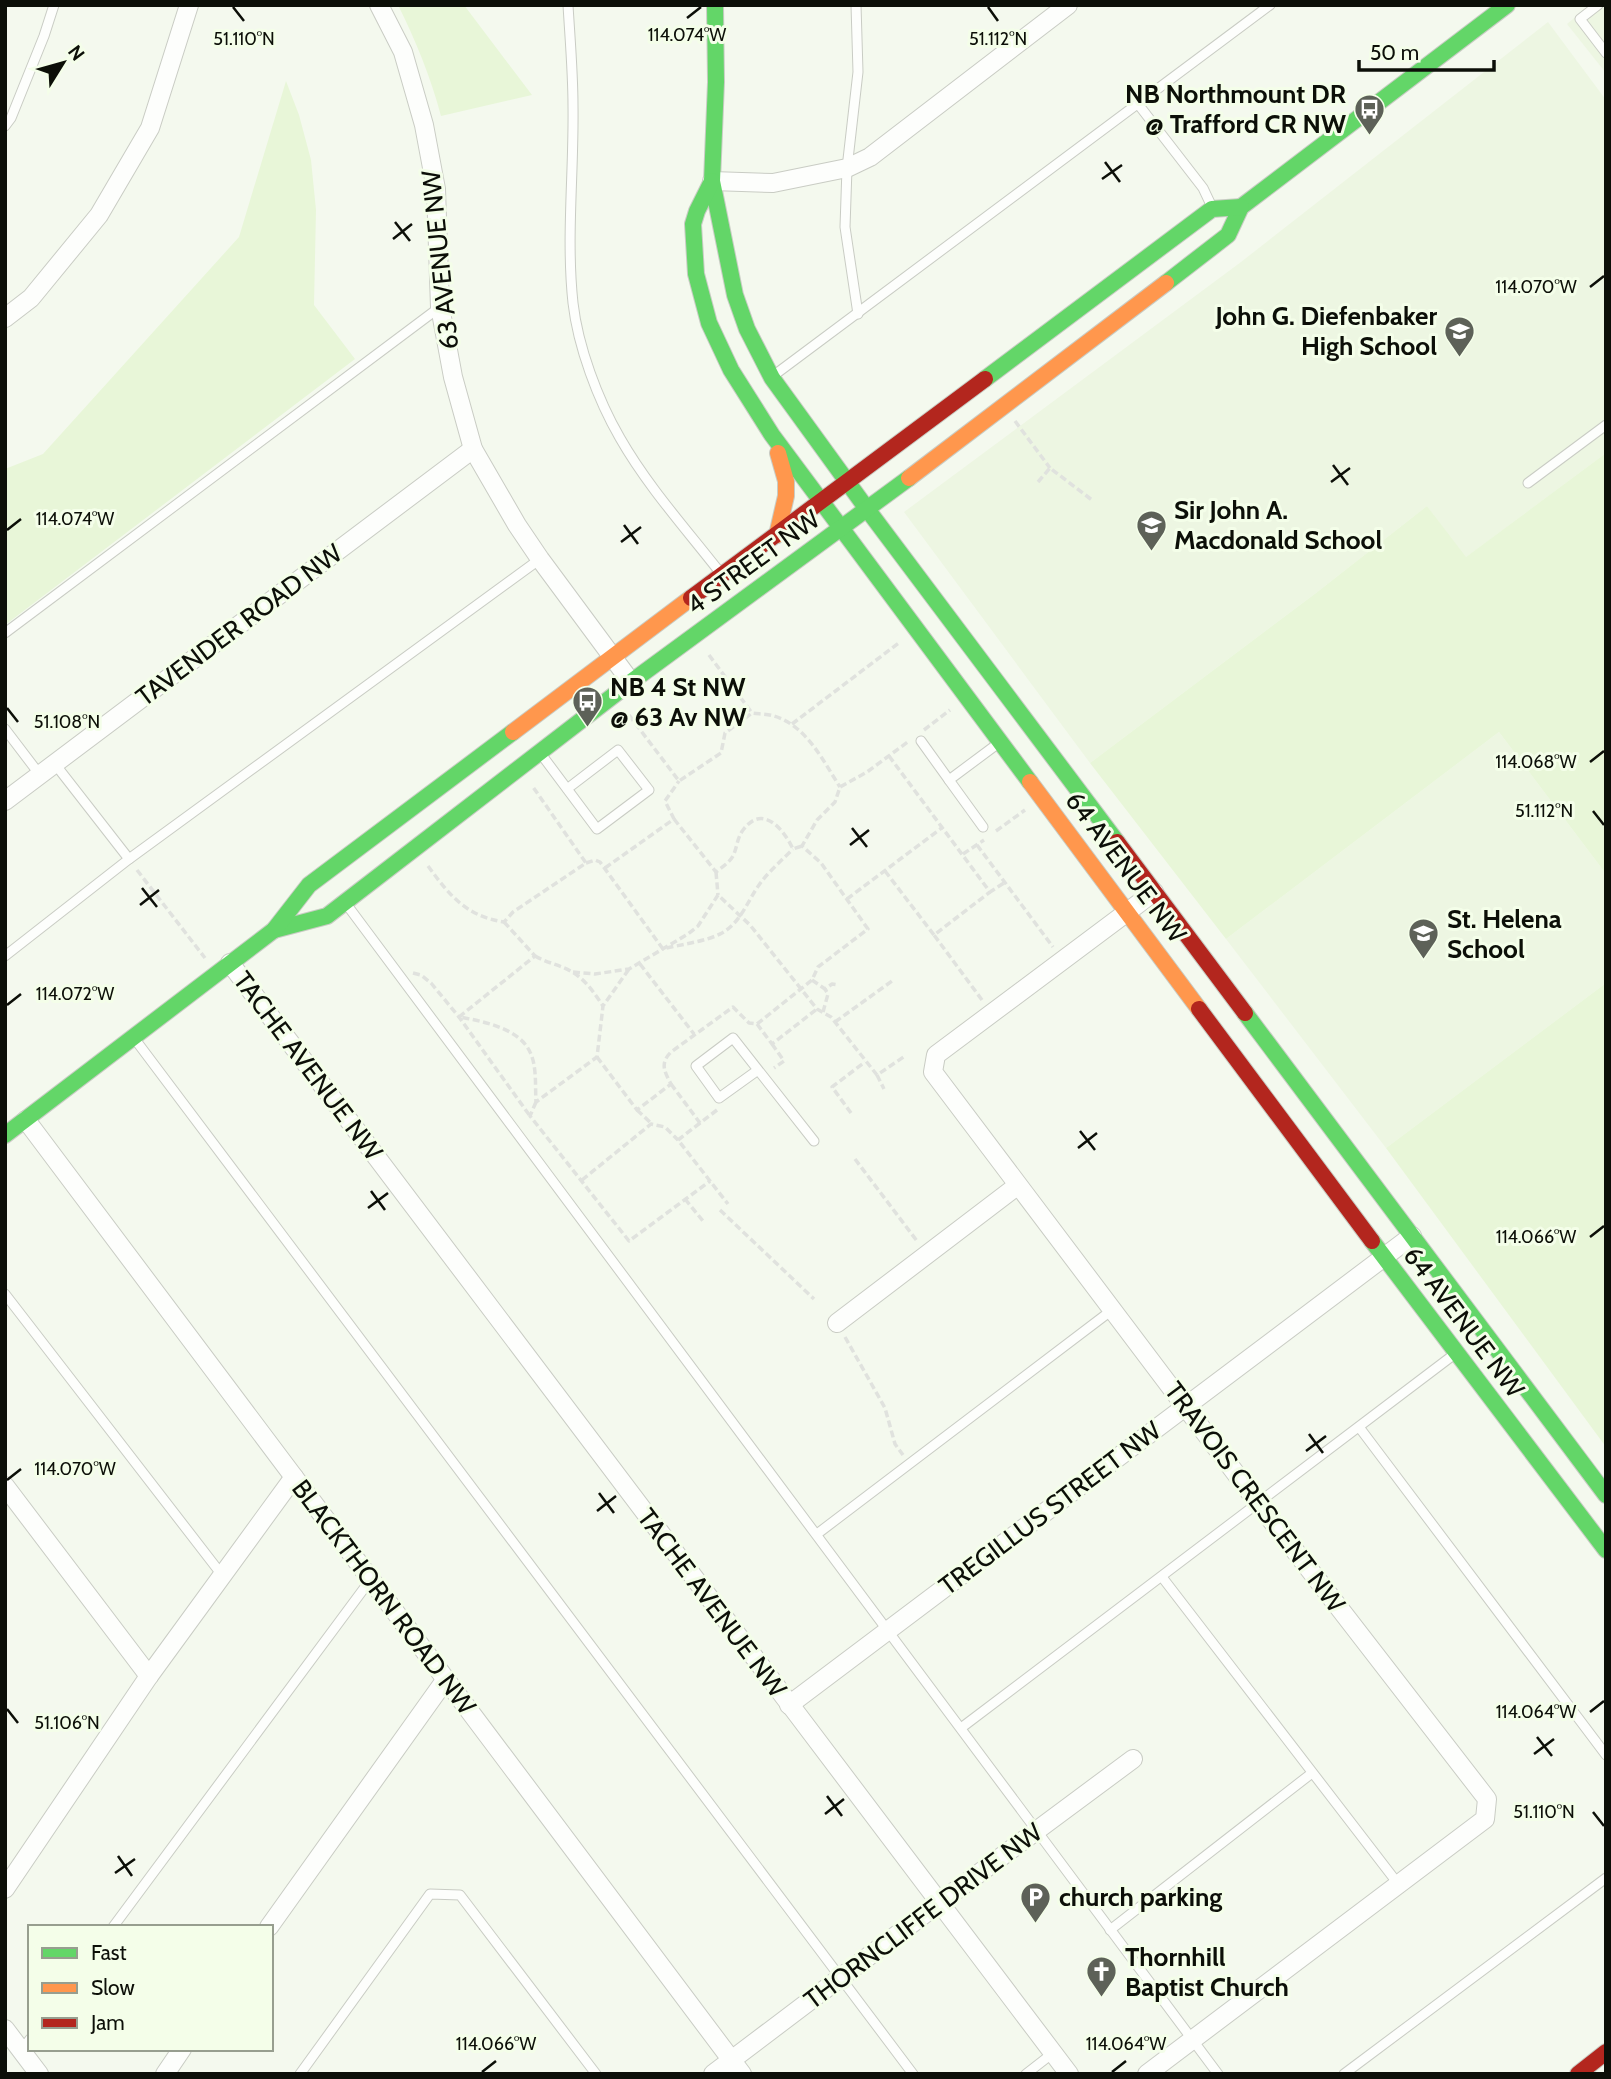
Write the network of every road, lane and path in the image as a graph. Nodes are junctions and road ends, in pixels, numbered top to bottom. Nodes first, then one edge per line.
1 (54, 5) edge
2 (189, 5) edge
3 (379, 5) edge
4 (568, 5) edge
5 (715, 5) edge
6 (1068, 5) edge
7 (1270, 5) edge
8 (1507, 5) edge
9 (1598, 5) edge
10 (858, 6) edge
11 (1606, 53) edge
12 (1138, 104) junction
13 (5, 126) edge
14 (847, 168) junction
15 (712, 181) junction
16 (1241, 207) junction
17 (1212, 209) junction
18 (440, 307) junction
19 (858, 314) junction
20 (5, 318) edge
21 (772, 377) junction
22 (1014, 419) dead end
23 (1606, 425) edge
24 (772, 435) junction
25 (473, 449) junction
26 (1050, 468) junction
27 (848, 482) junction
28 (1038, 482) dead end
29 (1528, 483) dead end
30 (1092, 500) dead end
31 (822, 501) junction
32 (867, 509) junction
33 (842, 527) junction
34 (777, 535) junction
35 (540, 559) junction
36 (723, 576) junction
37 (5, 633) edge
38 (900, 642) dead end
39 (709, 655) dead end
40 (612, 656) junction
41 (631, 682) junction
42 (950, 710) dead end
43 (752, 713) junction
44 (629, 715) dead end
45 (792, 724) junction
46 (5, 729) edge
47 (920, 737) joint
48 (909, 740) dead end
49 (1001, 741) junction
50 (540, 752) junction
51 (889, 756) junction
52 (55, 764) junction
53 (40, 775) junction
54 (949, 780) junction
55 (679, 781) junction
56 (840, 787) junction
57 (533, 788) dead end
58 (567, 789) junction
59 (5, 801) edge
60 (674, 819) junction
61 (943, 827) junction
62 (983, 827) dead end
63 (977, 845) dead end
64 (802, 846) junction
65 (793, 849) junction
66 (129, 859) junction
67 (586, 863) junction
68 (428, 866) dead end
69 (605, 868) junction
70 (885, 871) junction
71 (716, 872) junction
72 (1004, 883) junction
73 (990, 892) junction
74 (1154, 892) junction
75 (718, 895) junction
76 (847, 899) junction
77 (345, 903) junction
78 (1128, 911) junction
79 (741, 914) junction
80 (504, 922) junction
81 (274, 930) junction
82 (934, 935) junction
83 (663, 948) junction
84 (1053, 948) dead end
85 (5, 956) edge
86 (535, 956) junction
87 (639, 963) junction
88 (223, 969) junction
89 (629, 969) junction
90 (395, 970) junction
91 (573, 972) junction
92 (812, 980) junction
93 (892, 981) dead end
94 (839, 985) dead end
95 (800, 989) junction
96 (825, 989) junction
97 (983, 1001) dead end
98 (603, 1006) junction
99 (817, 1009) junction
100 (823, 1012) junction
101 (458, 1017) junction
102 (835, 1022) junction
103 (757, 1024) junction
104 (694, 1034) junction
105 (134, 1038) junction
106 (905, 1056) dead end
107 (597, 1057) junction
108 (865, 1062) junction
109 (758, 1070) junction
110 (877, 1075) junction
111 (884, 1088) dead end
112 (536, 1102) junction
113 (638, 1110) junction
114 (851, 1113) dead end
115 (530, 1116) junction
116 (26, 1120) junction
117 (651, 1124) junction
118 (700, 1124) dead end
119 (5, 1135) edge
120 (678, 1140) junction
121 (814, 1141) dead end
122 (855, 1158) dead end
123 (582, 1180) junction
124 (710, 1181) junction
125 (1017, 1186) junction
126 (685, 1199) junction
127 (728, 1204) dead end
128 (720, 1210) dead end
129 (703, 1222) dead end
130 (1412, 1236) junction
131 (919, 1242) dead end
132 (1384, 1257) junction
133 (5, 1294) edge
134 (814, 1299) dead end
135 (1112, 1310) junction
136 (837, 1323) joint
137 (1457, 1352) junction
138 (1186, 1407) junction
139 (1359, 1427) junction
140 (909, 1463) junction
141 (294, 1477) junction
142 (5, 1486) edge
143 (1606, 1495) edge
144 (1258, 1503) junction
145 (817, 1534) junction
146 (1606, 1550) edge
147 (222, 1575) junction
148 (1162, 1577) junction
149 (370, 1579) junction
150 (887, 1629) junction
151 (149, 1676) junction
152 (446, 1679) junction
153 (789, 1705) junction
154 (961, 1728) junction
155 (1606, 1755) edge
156 (1133, 1759) dead end
157 (1312, 1773) junction
158 (1037, 1830) junction
159 (1606, 1878) edge
160 (1399, 1885) junction
161 (5, 1889) edge
162 (939, 1903) junction
163 (114, 1925) edge
164 (270, 1925) edge
165 (1110, 1930) junction
166 (840, 1979) junction
167 (5, 2029) edge
168 (1192, 2039) junction
169 (25, 2045) edge
170 (181, 2051) edge
171 (1606, 2052) edge
172 (1052, 2053) junction
173 (737, 2067) edge
174 (39, 2074) edge
175 (165, 2074) edge
176 (300, 2074) edge
177 (596, 2074) edge
178 (713, 2074) edge
179 (913, 2074) edge
180 (1026, 2074) edge
181 (1069, 2074) edge
182 (1147, 2074) edge
183 (1218, 2074) edge
184 (1344, 2074) edge
185 (1578, 2074) edge

1 - 13 lane
2 - 20 street
3 - 18 street, 63 AVENUE NW
4 - 36 lane
5 - 15 main road, 64 AVENUE NW
6 - 14 street
7 - 12 lane
8 - 16 main road, 4 STREET NW
9 - 11 lane
10 - 14 lane
12 - 17 lane
12 - 19 lane
14 - 15 street
14 - 19 lane
15 - 21 main road, 64 AVENUE NW
15 - 24 main road, 64 AVENUE NW
16 - 17 main road
16 - 32 main road, 4 STREET NW
17 - 27 main road, 4 STREET NW
18 - 25 street, 63 AVENUE NW
18 - 37 lane
19 - 21 lane
21 - 27 main road, 64 AVENUE NW
22 - 26 path
23 - 29 lane
24 - 31 main road, 64 AVENUE NW
24 - 34 main road
25 - 35 street, 63 AVENUE NW
25 - 52 street, TAVENDER ROAD NW
26 - 28 path
26 - 30 path
27 - 31 main road, 4 STREET NW
27 - 32 main road, 64 AVENUE NW
31 - 33 main road, 64 AVENUE NW
31 - 34 main road, 4 STREET NW
32 - 33 main road, 4 STREET NW
32 - 74 main road, 64 AVENUE NW
33 - 41 main road, 4 STREET NW
33 - 49 main road, 64 AVENUE NW
34 - 36 main road, 4 STREET NW
35 - 40 street, 63 AVENUE NW
35 - 66 lane
36 - 40 main road, 4 STREET NW
38 - 45 path
39 - 43 path
40 - 41 street, 63 AVENUE NW
40 - 81 main road, 4 STREET NW
41 - 50 main road, 4 STREET NW
42 - 47 path
43 - 45 path
43 - 55 path
44 - 55 path
45 - 56 path
46 - 53 lane
47 - 54 lane
48 - 51 path
49 - 54 lane
49 - 78 main road, 64 AVENUE NW
50 - 58 lane
50 - 77 main road, 4 STREET NW
51 - 56 path
51 - 61 path
52 - 53 street, TAVENDER ROAD NW
52 - 66 lane
53 - 59 street, TAVENDER ROAD NW
54 - 62 lane
55 - 60 path
56 - 64 path
57 - 67 path
58 - 58 lane
60 - 69 path
60 - 71 path
61 - 70 path
61 - 73 path
63 - 72 path
64 - 65 path
64 - 76 path
65 - 71 path
65 - 79 path
66 - 85 lane
66 - 88 path
67 - 69 path
67 - 80 path
68 - 80 path
69 - 83 path
70 - 76 path
70 - 82 path
71 - 75 path
72 - 73 path
72 - 84 path
73 - 82 path
74 - 78 street, TRAVOIS CRESCENT NW
74 - 130 main road, 64 AVENUE NW
75 - 79 path
75 - 83 path
76 - 92 path
77 - 81 main road, 4 STREET NW
77 - 90 lane
78 - 125 street, TRAVOIS CRESCENT NW
78 - 132 main road, 64 AVENUE NW
79 - 83 path
79 - 95 path
80 - 86 path
81 - 88 main road, 4 STREET NW
82 - 97 path
83 - 87 path
86 - 91 path
86 - 101 path
87 - 89 path
87 - 104 path
88 - 105 main road, 4 STREET NW
88 - 153 street, TACHE AVENUE NW
89 - 91 path
89 - 98 path
90 - 101 path
90 - 145 lane
91 - 98 path
92 - 95 path
92 - 96 path
93 - 102 path
94 - 96 path
95 - 99 path
95 - 103 path
96 - 100 path
98 - 107 path
99 - 100 path
99 - 103 path
100 - 102 path
101 - 112 path
101 - 115 path
102 - 108 path
103 - 104 path
104 - 113 path
105 - 116 main road, 4 STREET NW
105 - 166 lane
106 - 110 path
107 - 112 path
107 - 113 path
108 - 110 path
108 - 114 path
109 - 109 lane
109 - 121 lane
110 - 111 path
112 - 115 path
113 - 117 path
115 - 123 path
116 - 119 main road, 4 STREET NW
116 - 141 street, BLACKTHORN ROAD NW
117 - 120 path
117 - 123 path
118 - 120 path
120 - 124 path
122 - 131 path
123 - 126 path
124 - 126 path
124 - 127 path
125 - 135 street, TRAVOIS CRESCENT NW
125 - 136 street
126 - 129 path
128 - 134 path
130 - 132 street, TREGILLUS STREET NW
130 - 143 main road, 64 AVENUE NW
132 - 137 main road, 64 AVENUE NW
132 - 138 street, TREGILLUS STREET NW
133 - 147 lane
135 - 138 street, TRAVOIS CRESCENT NW
135 - 140 lane
136 - 140 path
137 - 139 lane
137 - 146 main road, 64 AVENUE NW
138 - 144 street, TRAVOIS CRESCENT NW
138 - 150 street, TREGILLUS STREET NW
139 - 144 lane
139 - 155 lane
140 - 145 lane
141 - 147 street
141 - 149 street, BLACKTHORN ROAD NW
142 - 151 street
144 - 148 lane
144 - 160 street, TRAVOIS CRESCENT NW
145 - 150 lane
147 - 151 street
148 - 154 lane
148 - 157 lane
149 - 152 street, BLACKTHORN ROAD NW
149 - 163 lane
150 - 153 street, TREGILLUS STREET NW
150 - 154 lane
151 - 161 street
152 - 164 street
152 - 173 street, BLACKTHORN ROAD NW
153 - 162 street, TACHE AVENUE NW
154 - 158 lane
156 - 158 street, THORNCLIFFE DRIVE NW
157 - 160 lane
157 - 165 lane
158 - 162 street, THORNCLIFFE DRIVE NW
158 - 165 lane
159 - 184 lane
160 - 168 street, TRAVOIS CRESCENT NW
162 - 166 street, THORNCLIFFE DRIVE NW
162 - 172 street, TACHE AVENUE NW
165 - 168 lane
166 - 173 street, THORNCLIFFE DRIVE NW
166 - 179 lane
167 - 169 street
168 - 182 street, TRAVOIS CRESCENT NW
168 - 183 lane
169 - 174 street
170 - 175 street
171 - 185 main road
172 - 180 lane
172 - 181 street, TACHE AVENUE NW
173 - 178 street, THORNCLIFFE DRIVE NW
176 - 177 lane

